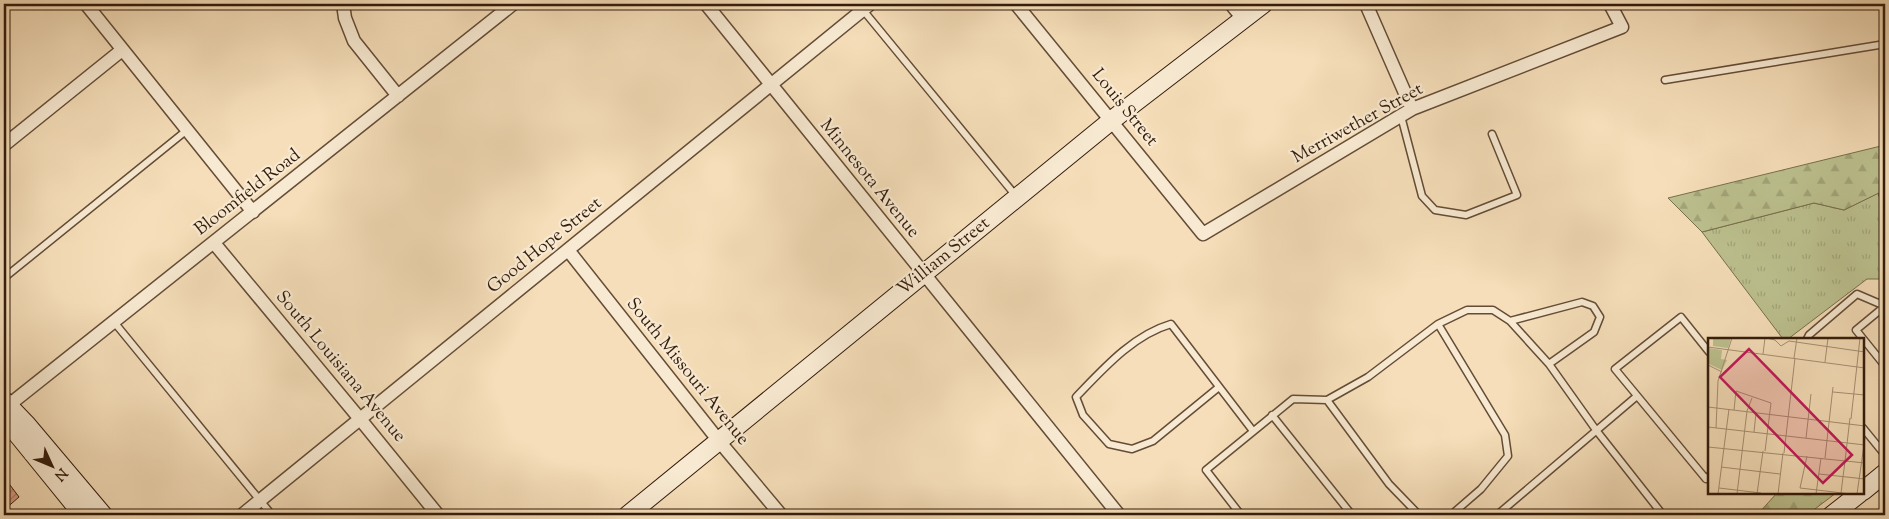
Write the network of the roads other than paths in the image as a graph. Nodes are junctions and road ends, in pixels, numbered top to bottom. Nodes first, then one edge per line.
1 (8, 4) edge
2 (86, 4) edge
3 (343, 4) edge
4 (513, 4) edge
5 (706, 4) edge
6 (1016, 4) edge
7 (1231, 4) edge
8 (1263, 4) edge
9 (1366, 4) edge
10 (1610, 4) edge
11 (4, 7) edge
12 (866, 7) edge
13 (1243, 20) junction
14 (1885, 44) edge
15 (122, 50) junction
16 (1665, 80) dead end
17 (770, 83) junction
18 (398, 96) junction
19 (1412, 109) junction
20 (1401, 116) junction
21 (1112, 120) junction
22 (187, 130) junction
23 (1492, 134) dead end
24 (4, 145) edge
25 (1017, 198) junction
26 (253, 212) junction
27 (1203, 234) joint
28 (214, 243) junction
29 (568, 250) junction
30 (923, 274) junction
31 (4, 278) edge
32 (1885, 306) edge
33 (1510, 321) junction
34 (114, 322) junction
35 (1438, 324) junction
36 (1808, 338) edge
37 (1862, 338) edge
38 (1864, 340) edge
39 (1708, 351) edge
40 (1549, 364) junction
41 (1885, 366) edge
42 (1219, 387) junction
43 (1637, 396) junction
44 (1327, 400) junction
45 (5, 405) edge
46 (1272, 415) junction
47 (360, 419) junction
48 (1864, 429) edge
49 (1596, 430) junction
50 (1253, 431) junction
51 (719, 441) junction
52 (1885, 456) edge
53 (1885, 473) edge
54 (1708, 477) edge
55 (1864, 490) edge
56 (1859, 494) edge
57 (260, 501) junction
58 (1660, 514) edge
59 (83, 515) edge
60 (103, 515) edge
61 (242, 515) edge
62 (272, 515) edge
63 (438, 515) edge
64 (628, 515) edge
65 (780, 515) edge
66 (1119, 515) edge
67 (1241, 515) edge
68 (1352, 515) edge
69 (1419, 515) edge
70 (1452, 515) edge
71 (1497, 515) edge
72 (1832, 515) edge

1 - 11 lane
2 - 15 street
3 - 18 street
4 - 18 street, Bloomfield Road
5 - 17 street, Minnesota Avenue
6 - 21 street, Louis Street
7 - 13 street
8 - 13 main road, William Street
9 - 19 street
10 - 19 street, Merriwether Street
12 - 17 street, Good Hope Street
12 - 25 lane
13 - 21 main road, William Street
14 - 16 lane
15 - 22 street
15 - 24 street
17 - 29 street, Good Hope Street
17 - 30 street, Minnesota Avenue
18 - 26 street, Bloomfield Road
19 - 20 street, Merriwether Street
20 - 23 lane
20 - 27 street, Merriwether Street
21 - 25 main road, William Street
21 - 27 street, Louis Street
22 - 26 street
22 - 31 lane
25 - 30 main road, William Street
26 - 28 street, Bloomfield Road
28 - 34 street, Bloomfield Road
28 - 47 street, South Louisiana Avenue
29 - 47 street, Good Hope Street
29 - 51 street, South Missouri Avenue
30 - 51 main road, William Street
30 - 66 street, Minnesota Avenue
32 - 36 lane
32 - 37 lane
33 - 35 lane
33 - 40 lane
33 - 40 lane
34 - 45 street, Bloomfield Road
34 - 57 lane
35 - 44 lane
35 - 70 lane
38 - 41 lane
39 - 43 lane
40 - 49 lane
42 - 42 lane
42 - 50 lane
43 - 49 lane
43 - 54 lane
44 - 46 lane
44 - 69 lane
45 - 59 main road
45 - 60 main road
46 - 50 lane
46 - 68 lane
47 - 57 street, Good Hope Street
47 - 63 street, South Louisiana Avenue
48 - 52 lane
49 - 58 lane
49 - 71 lane
50 - 67 lane
51 - 64 main road, William Street
51 - 65 street, South Missouri Avenue
53 - 55 main road
56 - 72 main road
57 - 61 street, Good Hope Street
57 - 62 lane

